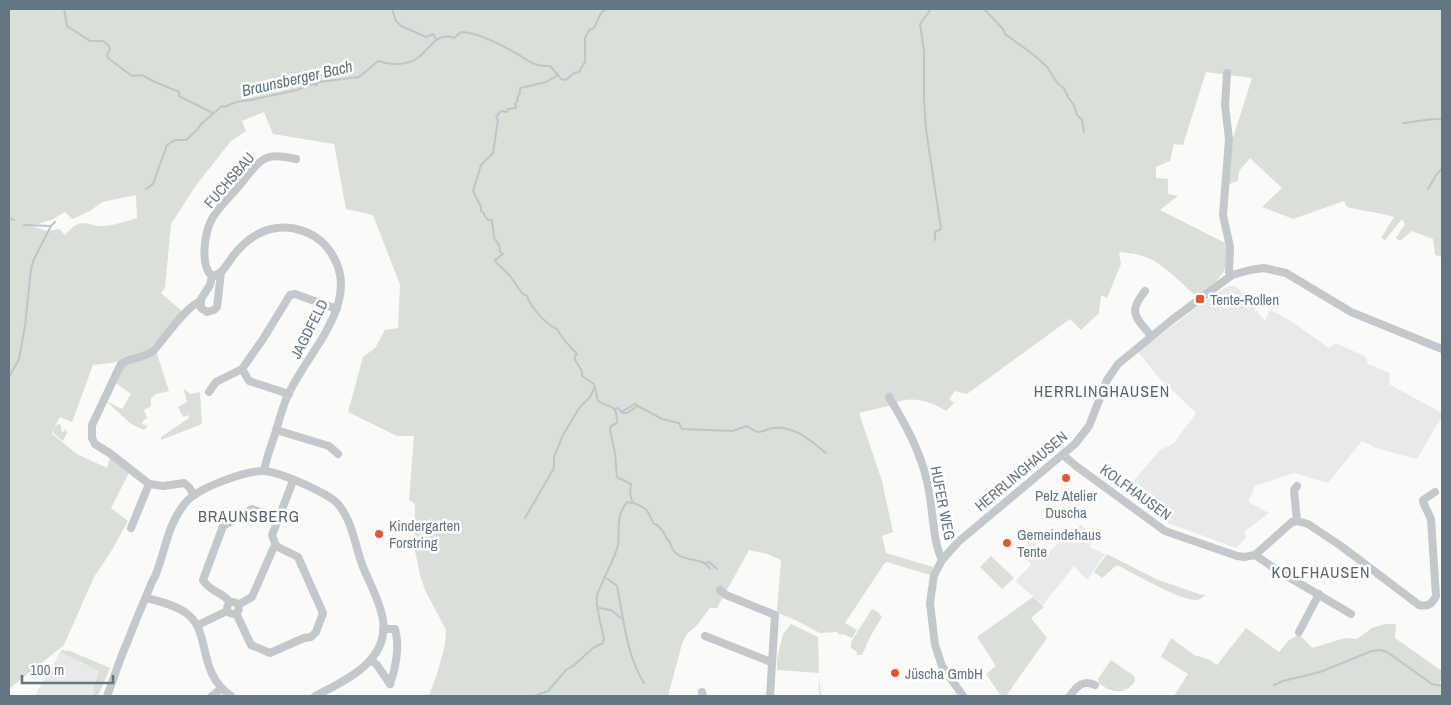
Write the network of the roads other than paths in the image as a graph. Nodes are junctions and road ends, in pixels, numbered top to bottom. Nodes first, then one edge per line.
1 (1227, 73) dead end
2 (296, 159) dead end
3 (221, 272) junction
4 (1232, 275) junction
5 (212, 276) junction
6 (1145, 291) dead end
7 (201, 302) junction
8 (337, 309) junction
9 (1151, 336) junction
10 (1442, 349) edge
11 (242, 369) junction
12 (209, 392) dead end
13 (289, 394) junction
14 (889, 397) dead end
15 (276, 430) junction
16 (338, 454) dead end
17 (1063, 454) junction
18 (264, 471) junction
19 (294, 481) junction
20 (149, 484) junction
21 (1297, 486) dead end
22 (1435, 492) dead end
23 (194, 495) junction
24 (278, 518) junction
25 (1297, 521) junction
26 (131, 528) dead end
27 (276, 546) junction
28 (1255, 555) junction
29 (942, 560) junction
30 (720, 590) dead end
31 (1319, 594) junction
32 (146, 598) junction
33 (230, 602) junction
34 (237, 609) junction
35 (227, 611) junction
36 (1351, 614) dead end
37 (198, 625) junction
38 (383, 629) junction
39 (1299, 632) dead end
40 (705, 636) dead end
41 (371, 660) junction
42 (771, 662) junction
43 (1095, 685) dead end
44 (221, 689) junction
45 (107, 696) edge
46 (212, 696) edge
47 (231, 696) edge
48 (316, 696) edge
49 (770, 696) edge
50 (963, 696) edge
51 (1070, 696) edge

1 - 4 street
2 - 5 street, FUCHSBAU
3 - 5 street, JAGDFELD
3 - 7 street
3 - 8 street, JAGDFELD
4 - 9 street, HERRLINGHAUSEN
4 - 10 street, HERRLINGHAUSEN
5 - 7 street
6 - 9 street
7 - 20 street
8 - 11 street
8 - 13 street, JAGDFELD
9 - 17 street, HERRLINGHAUSEN
11 - 12 street
11 - 13 street
13 - 15 street, JAGDFELD
14 - 29 street, HUFER WEG
15 - 16 street
15 - 18 street, JAGDFELD
17 - 28 street, KOLFHAUSEN
17 - 29 street, HERRLINGHAUSEN
18 - 19 street
18 - 23 street
19 - 24 street
19 - 38 street
20 - 23 street
20 - 26 street
21 - 25 street
22 - 25 street
23 - 32 street
24 - 27 street
24 - 33 street
25 - 28 street
27 - 34 street
27 - 34 street
28 - 31 street
29 - 50 street, HERRLINGHAUSEN
30 - 42 street
31 - 36 street
31 - 39 street
32 - 37 street
32 - 45 street
33 - 34 street
33 - 35 street
34 - 35 street
35 - 37 street
37 - 44 street
38 - 41 street
38 - 41 street
40 - 42 street
41 - 48 street
42 - 49 street
43 - 51 street
44 - 46 street
44 - 47 street

